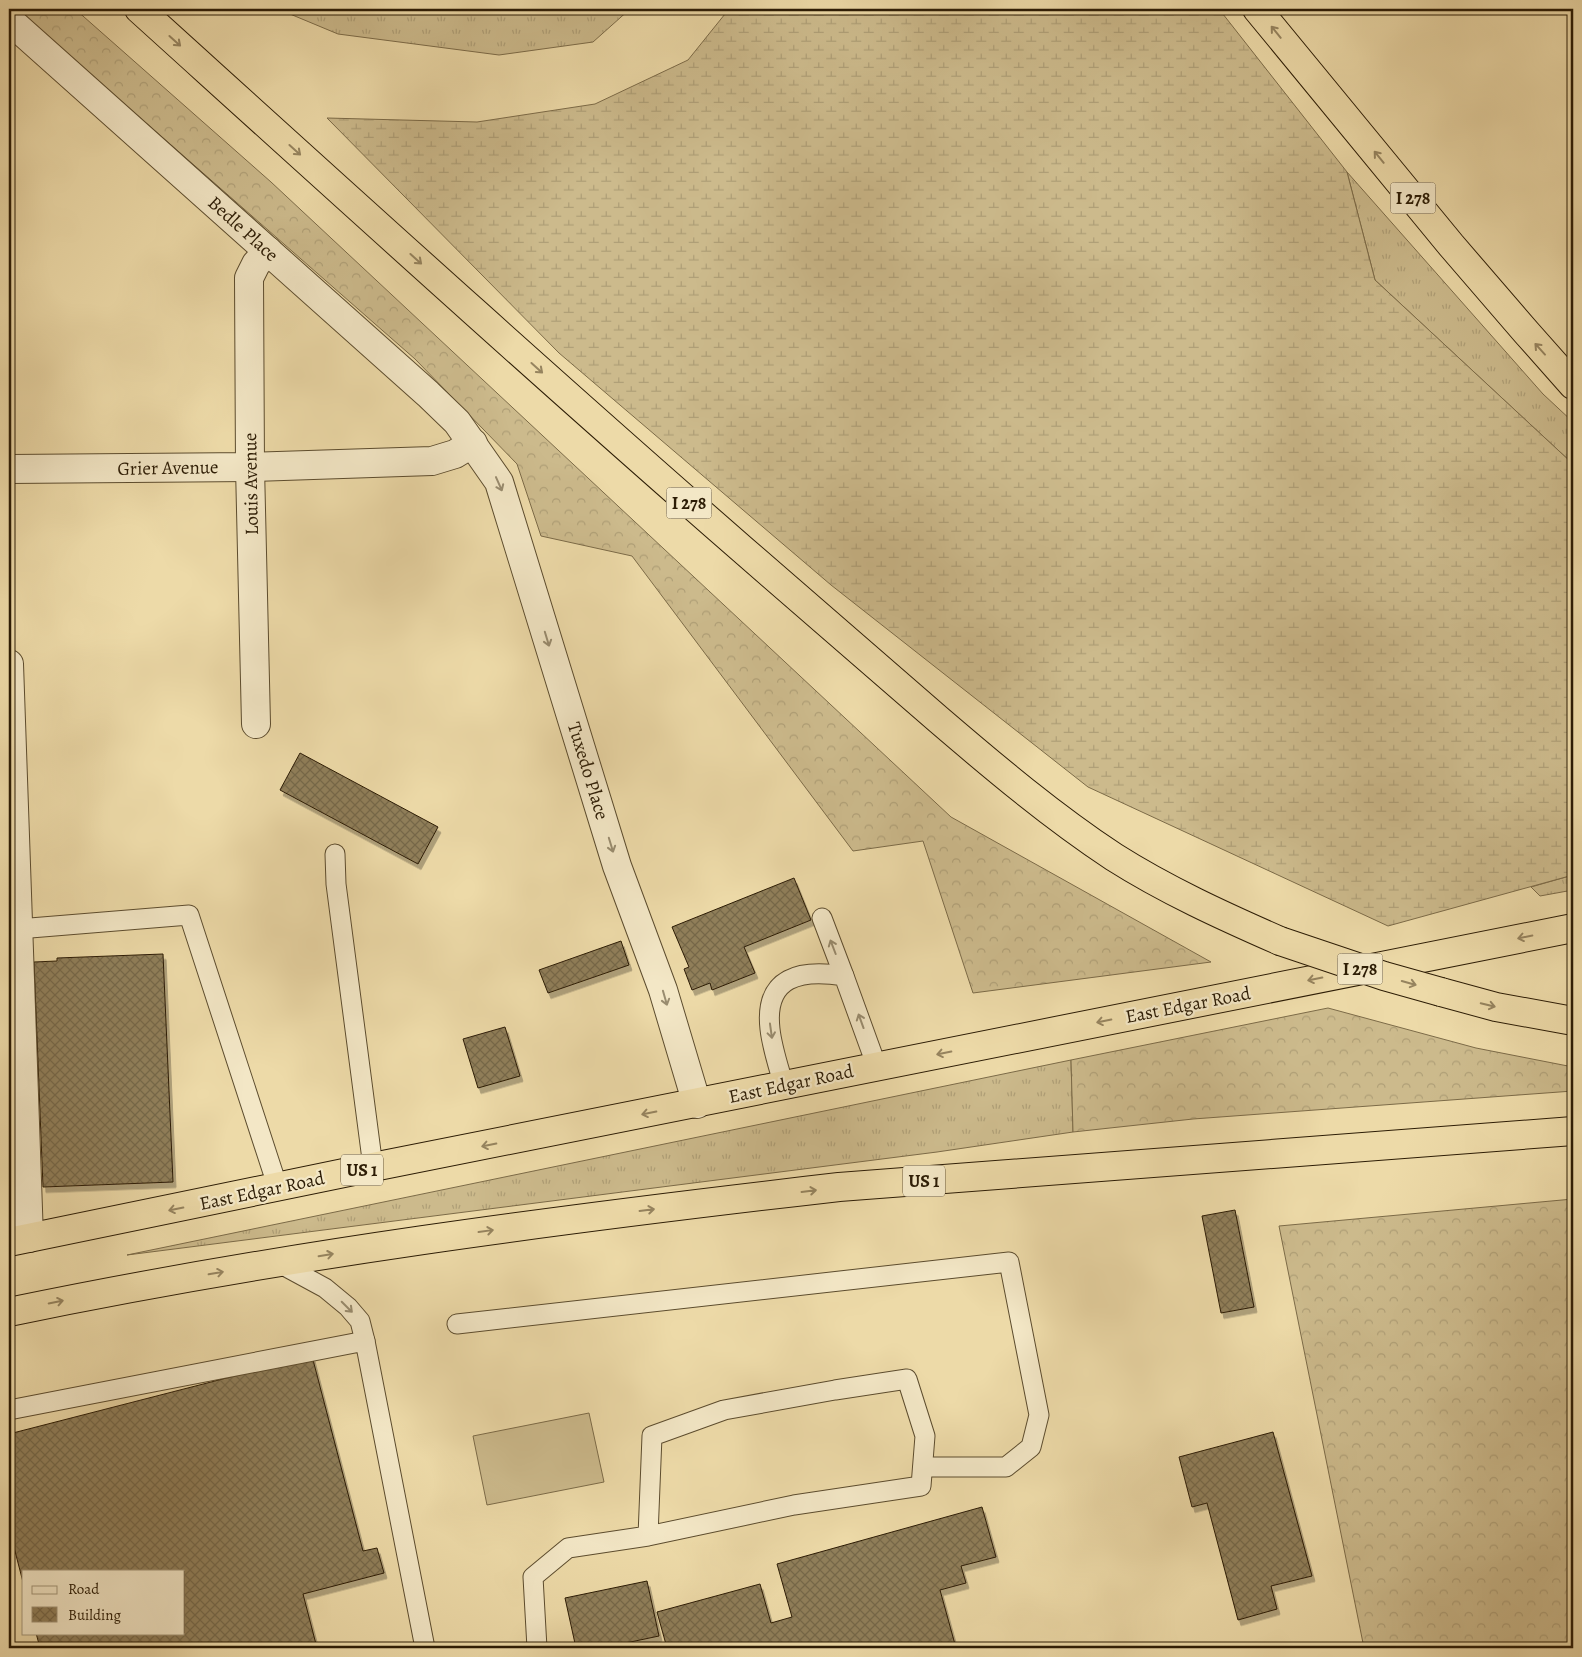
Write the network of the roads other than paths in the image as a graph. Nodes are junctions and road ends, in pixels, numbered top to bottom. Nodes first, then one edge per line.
1 (139, 9) edge
2 (1257, 9) edge
3 (9, 22) edge
4 (268, 252) junction
5 (1573, 385) edge
6 (473, 443) junction
7 (250, 467) junction
8 (9, 469) edge
9 (9, 664) edge
10 (256, 724) dead end
11 (335, 854) dead end
12 (822, 918) dead end
13 (1573, 928) edge
14 (18, 929) junction
15 (844, 976) junction
16 (1573, 1021) edge
17 (877, 1067) junction
18 (784, 1086) junction
19 (697, 1104) junction
20 (1573, 1130) edge
21 (373, 1168) junction
22 (278, 1188) junction
23 (19, 1240) edge
24 (277, 1262) junction
25 (9, 1312) edge
26 (457, 1324) dead end
27 (365, 1341) junction
28 (9, 1410) edge
29 (923, 1467) junction
30 (648, 1536) junction
31 (425, 1648) edge
32 (537, 1648) edge

1 -> 16 highway, I 278, bridge
5 -> 2 highway, I 278
3 - 4 street, Bedle Place
4 - 6 street, Bedle Place
4 - 7 street, Louis Avenue
6 - 7 street, Grier Avenue
6 -> 19 street, Tuxedo Place
7 - 8 street, Grier Avenue
7 - 10 street, Louis Avenue
9 - 14 street
11 - 21 lane
15 -> 12 lane
13 -> 17 highway, East Edgar Road / US 1
14 - 22 lane
14 - 23 street
17 -> 15 lane
15 -> 18 lane
17 - 18 highway, East Edgar Road / US 1
18 - 19 highway, East Edgar Road / US 1
19 -> 21 highway, East Edgar Road / US 1
24 -> 20 highway, US 1
21 - 22 highway, East Edgar Road / US 1
22 -> 23 highway, East Edgar Road / US 1
25 -> 24 highway, US 1
24 -> 27 lane
26 - 29 lane
27 - 28 lane
27 - 31 lane
29 - 30 lane
29 - 30 lane
30 - 32 lane

